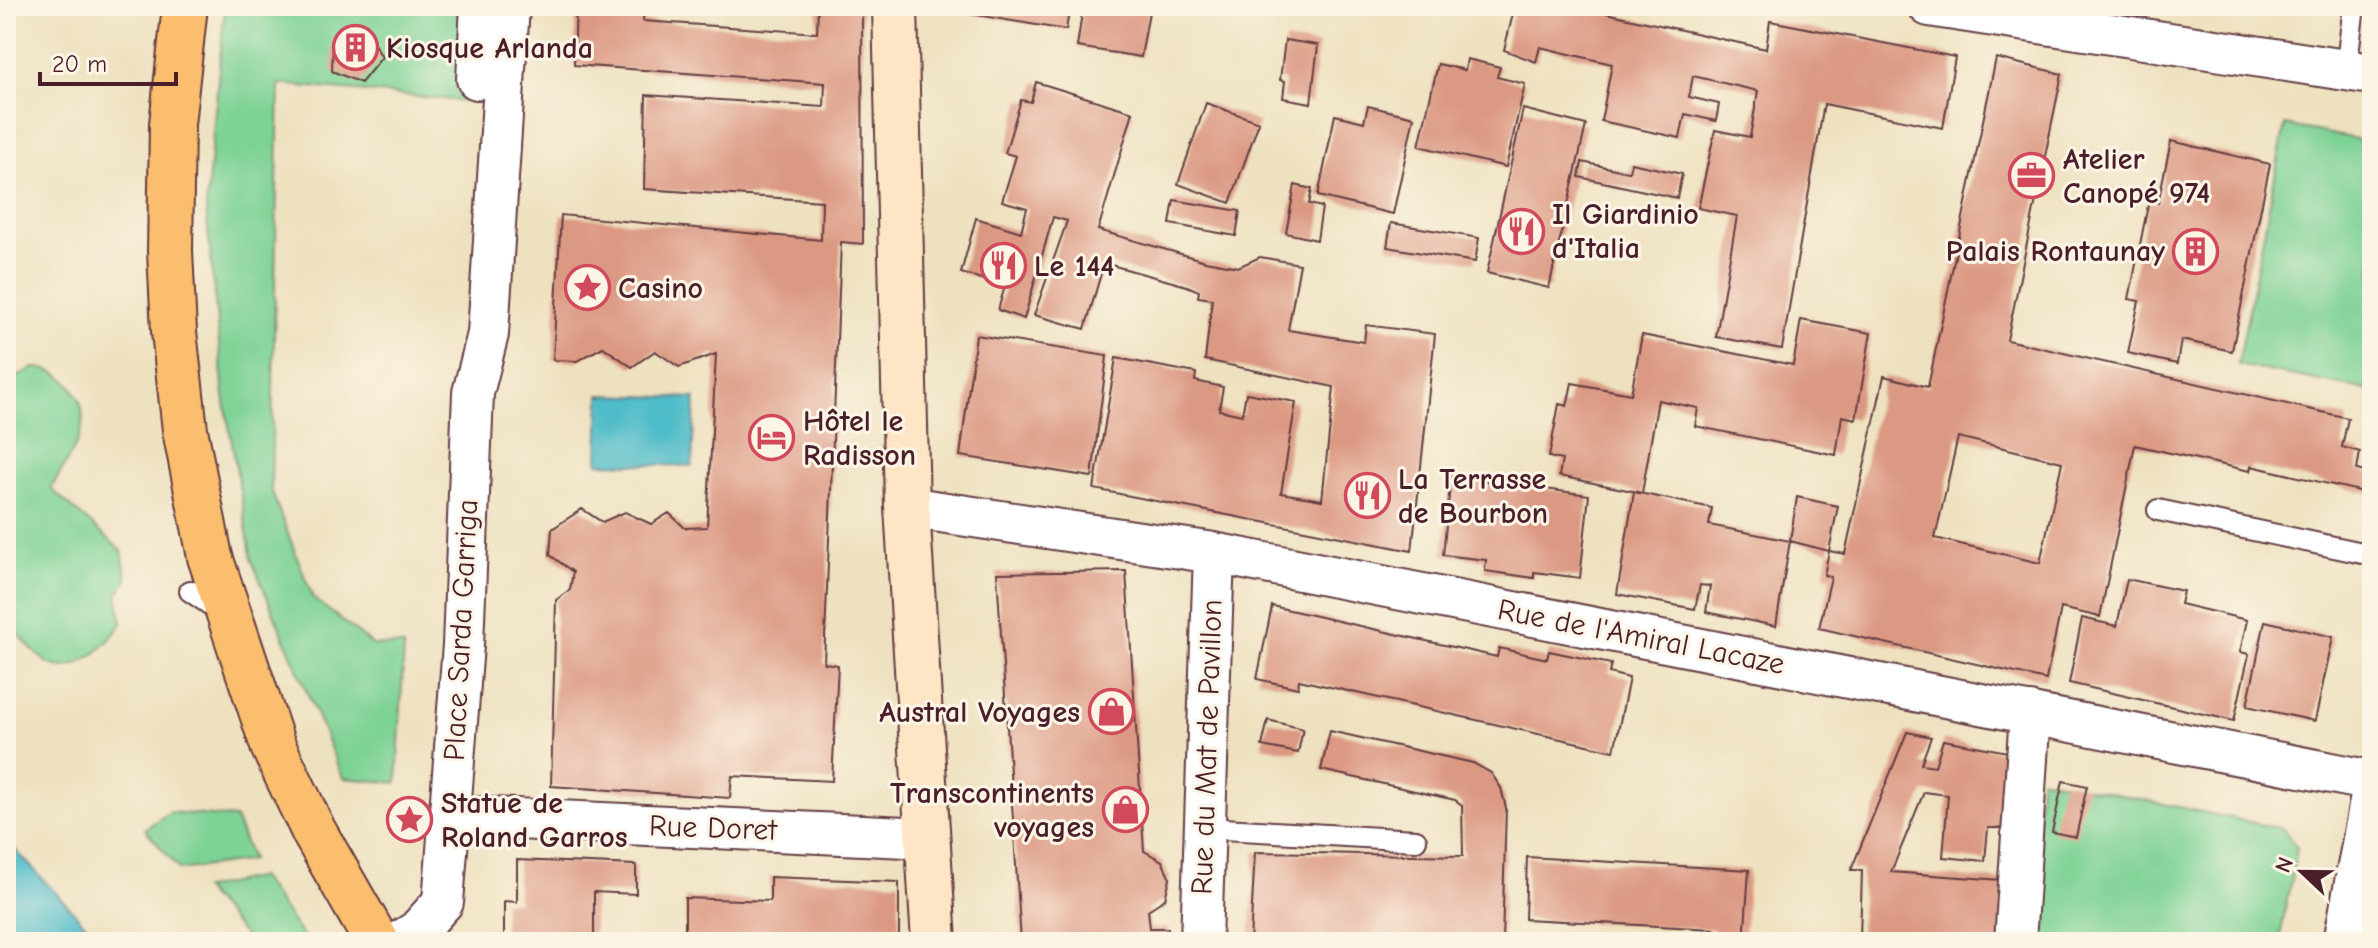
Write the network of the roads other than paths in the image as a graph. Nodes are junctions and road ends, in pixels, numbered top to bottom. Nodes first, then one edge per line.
1 (185, 6) edge
2 (481, 6) edge
3 (509, 6) edge
4 (895, 6) edge
5 (1929, 6) edge
6 (2354, 6) edge
7 (2359, 72) edge
8 (473, 393) junction
9 (907, 507) junction
10 (2158, 510) dead end
11 (1214, 553) junction
12 (2372, 555) edge
13 (190, 591) dead end
14 (232, 623) junction
15 (2030, 713) junction
16 (2372, 781) edge
17 (2372, 791) edge
18 (450, 816) junction
19 (1205, 828) junction
20 (929, 838) junction
21 (1416, 840) dead end
22 (377, 942) edge
23 (399, 942) edge
24 (934, 942) edge
25 (1201, 942) edge
26 (2015, 942) edge
27 (2344, 942) edge

1 - 14 main road
2 - 8 street, Place Sarda Garriga
3 - 8 street, Place Sarda Garriga
4 - 9 main road
5 - 7 street
6 - 7 lane
8 - 18 street, Place Sarda Garriga
9 - 11 street, Rue de l'Amiral Lacaze
9 - 20 main road
10 - 12 lane
11 - 15 street, Rue de l'Amiral Lacaze
11 - 19 street, Rue du Mat de Pavillon
13 - 14 lane
14 - 22 main road
15 - 16 street, Rue de l'Amiral Lacaze
15 - 26 street
17 - 27 street
18 - 20 street, Rue Doret
18 - 23 street, Place Sarda Garriga
19 - 21 lane
19 - 25 street, Rue du Mat de Pavillon
20 - 24 main road

